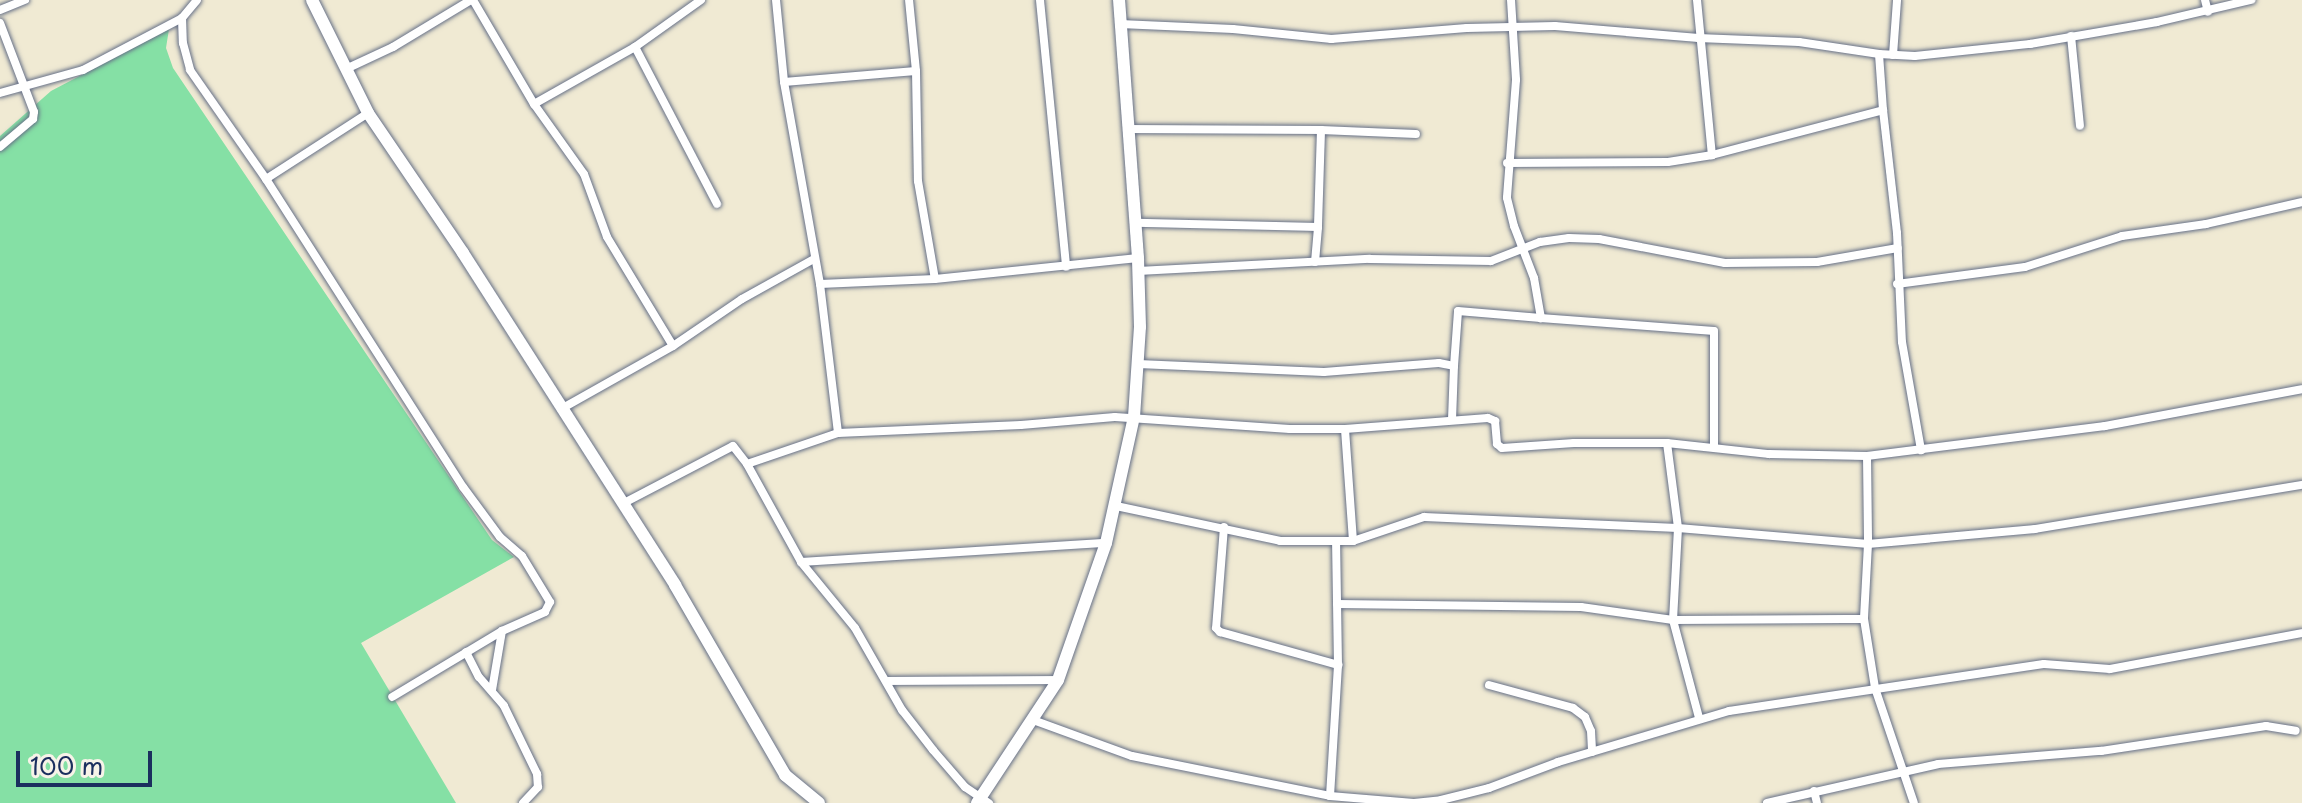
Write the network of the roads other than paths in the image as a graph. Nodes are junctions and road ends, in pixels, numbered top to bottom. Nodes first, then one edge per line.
1 (25, 0) edge
2 (197, 0) edge
3 (312, 0) edge
4 (472, 0) edge
5 (701, 0) edge
6 (776, 0) edge
7 (909, 0) edge
8 (1040, 0) edge
9 (1119, 0) edge
10 (1511, 0) edge
11 (1697, 0) edge
12 (1897, 0) edge
13 (2205, 0) edge
14 (2251, 0) edge
15 (0, 10) edge
16 (2208, 12) junction
17 (182, 18) junction
18 (0, 23) edge
19 (1120, 24) junction
20 (1511, 30) junction
21 (2071, 36) junction
22 (1698, 38) junction
23 (635, 47) junction
24 (1879, 54) junction
25 (1893, 55) junction
26 (348, 68) junction
27 (916, 71) junction
28 (784, 82) junction
29 (27, 87) junction
30 (0, 93) edge
31 (534, 104) junction
32 (1883, 110) junction
33 (368, 113) junction
34 (2080, 126) dead end
35 (1129, 129) junction
36 (1321, 130) junction
37 (1416, 134) dead end
38 (0, 147) edge
39 (1712, 155) junction
40 (1507, 163) junction
41 (266, 179) junction
42 (2302, 202) edge
43 (717, 204) dead end
44 (1136, 223) junction
45 (1318, 227) junction
46 (1524, 248) junction
47 (1898, 248) junction
48 (814, 259) junction
49 (1315, 262) junction
50 (1138, 264) junction
51 (1066, 267) junction
52 (935, 279) junction
53 (820, 284) junction
54 (1897, 284) junction
55 (1541, 318) junction
56 (673, 346) junction
57 (1138, 364) junction
58 (1454, 366) junction
59 (2302, 389) edge
60 (561, 409) junction
61 (1134, 417) junction
62 (1452, 420) junction
63 (1345, 429) junction
64 (838, 433) junction
65 (1667, 443) junction
66 (1714, 447) junction
67 (1921, 450) junction
68 (1867, 456) junction
69 (747, 464) junction
70 (2302, 485) edge
71 (621, 505) junction
72 (1116, 506) junction
73 (1224, 527) junction
74 (1678, 528) junction
75 (1353, 541) junction
76 (1336, 542) junction
77 (1106, 543) junction
78 (1868, 544) junction
79 (801, 562) junction
80 (1337, 604) junction
81 (1864, 619) junction
82 (1673, 620) junction
83 (502, 631) junction
84 (2302, 633) edge
85 (466, 652) junction
86 (1338, 665) junction
87 (1058, 680) junction
88 (888, 681) junction
89 (1489, 685) dead end
90 (1875, 688) junction
91 (492, 690) junction
92 (392, 697) dead end
93 (1699, 718) junction
94 (1033, 720) junction
95 (2296, 731) dead end
96 (1592, 752) junction
97 (1906, 770) junction
98 (1814, 791) junction
99 (1330, 796) junction
100 (982, 802) edge
101 (523, 803) edge
102 (819, 803) edge
103 (1767, 803) edge
104 (1817, 803) edge
105 (1914, 803) edge

1 - 15 street
2 - 17 street
3 - 26 main road
4 - 26 street
4 - 31 street
5 - 23 street
6 - 28 street
7 - 27 street
8 - 51 street
9 - 19 main road
10 - 20 street
11 - 22 street
12 - 25 street
13 - 16 street
14 - 16 street
16 - 21 street
17 - 29 street
17 - 41 street
18 - 29 street
19 - 20 street
19 - 35 main road
20 - 22 street
20 - 40 street
21 - 25 street
21 - 34 street
22 - 24 street
22 - 39 street
23 - 31 street
23 - 43 street
24 - 25 street
24 - 32 street
26 - 33 main road
27 - 28 street
27 - 52 street
28 - 48 street
29 - 30 street
29 - 38 street
31 - 56 street
32 - 39 street
32 - 47 street
33 - 41 street
33 - 60 main road
35 - 36 street
35 - 44 main road
36 - 37 street
36 - 45 street
39 - 40 street
40 - 46 street
41 - 83 street
42 - 54 street
44 - 45 street
44 - 50 main road
45 - 49 street
46 - 47 street
46 - 49 street
46 - 55 street
47 - 54 street
48 - 53 street
48 - 56 street
49 - 50 street
50 - 51 street
50 - 57 main road
51 - 52 street
52 - 53 street
53 - 64 street
54 - 67 street
55 - 58 street
55 - 66 street
56 - 60 street
57 - 58 street
57 - 61 main road
58 - 62 street
59 - 67 street
60 - 71 main road
61 - 63 street
61 - 64 street
61 - 72 main road
62 - 63 street
62 - 65 street
63 - 75 street
64 - 69 street
65 - 66 street
65 - 74 street
66 - 68 street
67 - 68 street
68 - 78 street
69 - 71 street
69 - 79 street
70 - 78 street
71 - 102 main road
72 - 73 street
72 - 77 main road
73 - 76 street
73 - 86 street
74 - 75 street
74 - 78 street
74 - 82 street
75 - 76 street
76 - 80 street
77 - 79 street
77 - 87 main road
78 - 81 street
79 - 88 street
80 - 82 street
80 - 86 street
81 - 82 street
81 - 90 street
82 - 93 street
83 - 85 street
83 - 91 street
84 - 90 street
85 - 91 street
85 - 92 street
86 - 99 street
87 - 88 street
87 - 94 main road
88 - 100 street
89 - 96 street
90 - 93 street
90 - 97 street
91 - 101 street
93 - 96 street
94 - 99 street
94 - 100 main road
95 - 97 street
96 - 99 street
97 - 98 street
97 - 105 street
98 - 103 street
98 - 104 street

